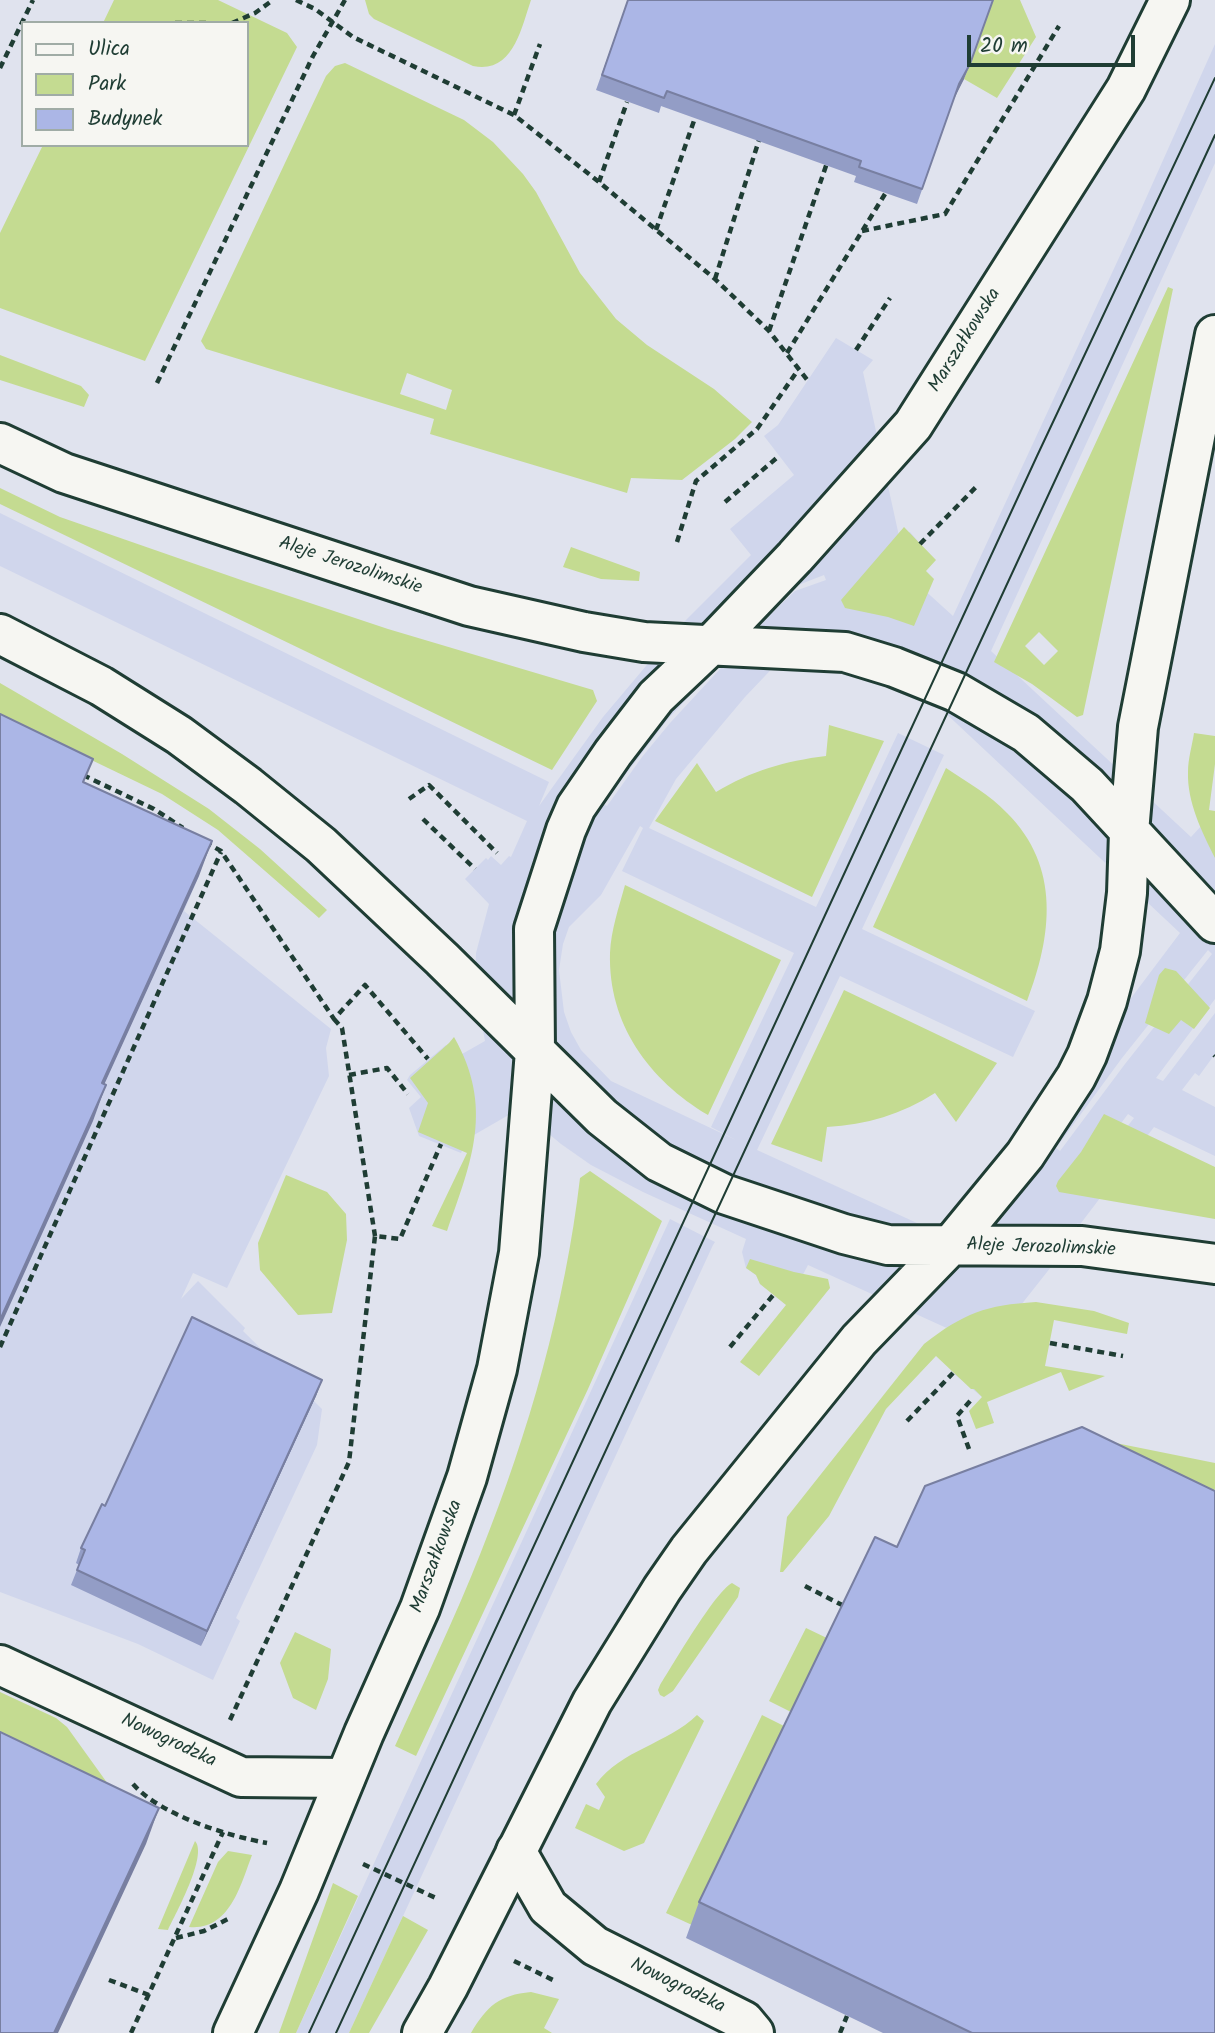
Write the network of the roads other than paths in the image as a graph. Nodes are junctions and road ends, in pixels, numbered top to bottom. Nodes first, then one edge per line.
1 (1170, 0) edge
2 (1215, 335) edge
3 (0, 443) edge
4 (0, 634) edge
5 (711, 645) junction
6 (1129, 832) junction
7 (1215, 923) edge
8 (536, 1051) junction
9 (951, 1245) junction
10 (1215, 1264) edge
11 (0, 1665) edge
12 (345, 1778) junction
13 (516, 1851) junction
14 (233, 2033) edge
15 (422, 2033) edge
16 (754, 2033) edge

1 - 5 main road, Marszałkowska
2 - 6 main road
3 - 5 main road, Aleje Jerozolimskie
4 - 8 main road
5 - 6 main road, Aleje Jerozolimskie
5 - 8 main road, Marszałkowska
6 - 7 main road
6 - 9 main road
8 - 9 main road, Aleje Jerozolimskie
8 - 12 main road, Marszałkowska
9 - 10 main road, Aleje Jerozolimskie
9 - 13 main road
11 - 12 main road, Nowogrodzka
12 - 14 main road, Marszałkowska
13 - 15 main road
13 - 16 main road, Nowogrodzka

